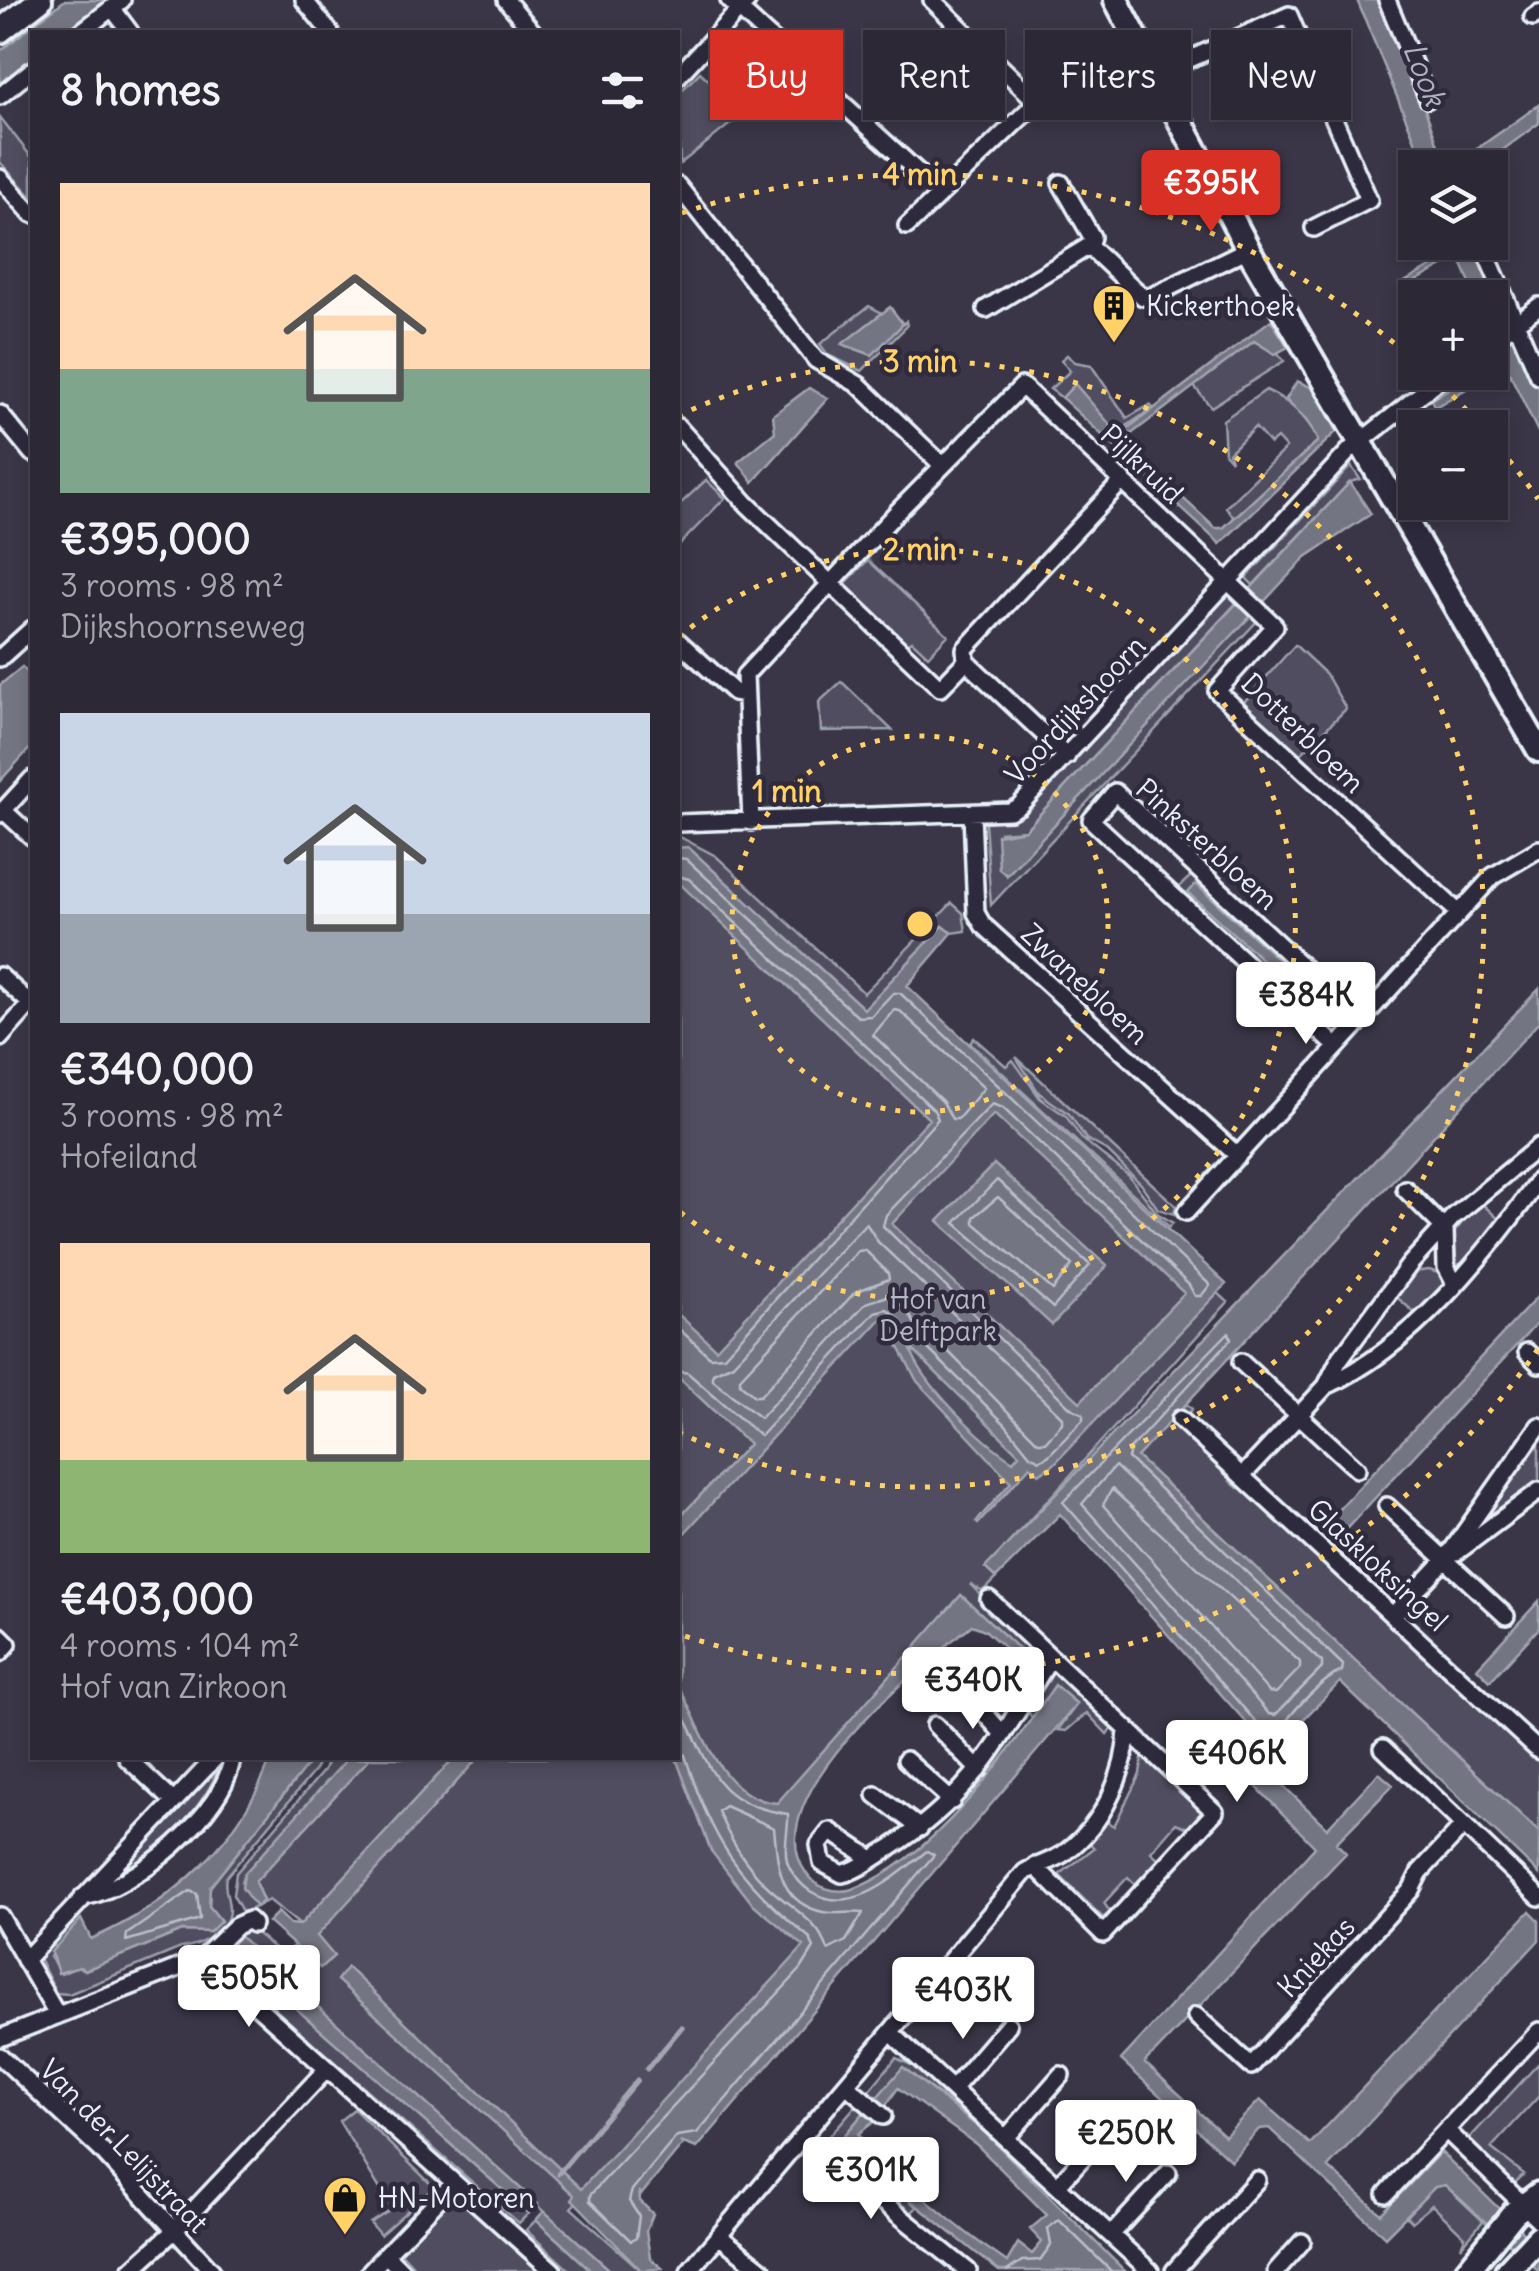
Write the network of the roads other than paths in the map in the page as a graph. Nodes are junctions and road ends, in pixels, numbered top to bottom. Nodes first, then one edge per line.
1 (40, 0) edge
2 (304, 0) edge
3 (506, 0) edge
4 (932, 0) edge
5 (1116, 0) edge
6 (1387, 0) edge
7 (739, 3) edge
8 (117, 4) edge
9 (9, 16) edge
10 (84, 30) edge
11 (129, 30) edge
12 (328, 30) edge
13 (531, 30) edge
14 (1131, 30) edge
15 (1191, 58) edge
16 (30, 72) edge
17 (680, 74) edge
18 (0, 96) edge
19 (1428, 99) dead end
20 (1178, 120) edge
21 (0, 178) edge
22 (1061, 183) dead end
23 (680, 189) edge
24 (942, 193) junction
25 (30, 212) edge
26 (908, 226) dead end
27 (1314, 228) dead end
28 (1089, 246) junction
29 (1248, 248) junction
30 (1489, 260) edge
31 (1539, 306) edge
32 (986, 309) dead end
33 (1514, 325) junction
34 (1508, 329) edge
35 (1539, 376) edge
36 (1427, 390) edge
37 (0, 414) edge
38 (680, 430) edge
39 (1360, 441) junction
40 (30, 451) edge
41 (942, 465) junction
42 (1122, 480) junction
43 (829, 583) junction
44 (1232, 584) junction
45 (29, 640) edge
46 (680, 643) edge
47 (966, 655) junction
48 (0, 658) edge
49 (744, 694) junction
50 (1539, 750) edge
51 (1067, 756) junction
52 (30, 781) edge
53 (2, 813) edge
54 (972, 813) junction
55 (752, 822) junction
56 (680, 824) edge
57 (30, 835) edge
58 (1539, 849) edge
59 (1458, 912) junction
60 (0, 976) edge
61 (30, 1001) edge
62 (30, 1005) edge
63 (1361, 1020) junction
64 (0, 1038) edge
65 (1337, 1047) junction
66 (1539, 1146) edge
67 (1238, 1156) junction
68 (1539, 1180) edge
69 (1405, 1190) dead end
70 (1186, 1212) dead end
71 (1445, 1229) junction
72 (1410, 1264) junction
73 (1446, 1266) junction
74 (1456, 1284) junction
75 (1241, 1362) dead end
76 (1326, 1386) junction
77 (1297, 1416) junction
78 (1180, 1419) dead end
79 (1538, 1428) edge
80 (1357, 1469) dead end
81 (1244, 1474) junction
82 (1539, 1491) edge
83 (1387, 1506) dead end
84 (1445, 1560) junction
85 (989, 1599) dead end
86 (1394, 1614) junction
87 (1506, 1616) dead end
88 (0, 1636) edge
89 (0, 1653) edge
90 (1050, 1658) junction
91 (998, 1662) dead end
92 (1028, 1693) junction
93 (968, 1695) dead end
94 (935, 1725) dead end
95 (1127, 1729) junction
96 (1003, 1734) junction
97 (1383, 1748) dead end
98 (1539, 1751) edge
99 (129, 1760) edge
100 (212, 1760) edge
101 (232, 1760) edge
102 (906, 1760) dead end
103 (979, 1770) junction
104 (876, 1795) dead end
105 (173, 1801) junction
106 (952, 1801) junction
107 (1464, 1825) junction
108 (920, 1828) junction
109 (872, 1859) dead end
110 (1035, 1866) junction
111 (1539, 1896) edge
112 (83, 1897) junction
113 (0, 1916) edge
114 (253, 1924) dead end
115 (203, 1958) junction
116 (26, 1960) junction
117 (56, 2014) junction
118 (1196, 2016) dead end
119 (1008, 2026) dead end
120 (1539, 2030) edge
121 (890, 2032) junction
122 (0, 2038) edge
123 (0, 2056) edge
124 (326, 2070) junction
125 (1061, 2075) dead end
126 (846, 2085) junction
127 (952, 2089) junction
128 (883, 2116) dead end
129 (1113, 2124) dead end
130 (1446, 2130) junction
131 (802, 2137) junction
132 (1006, 2138) junction
133 (1168, 2173) dead end
134 (1257, 2180) dead end
135 (454, 2183) junction
136 (1058, 2185) junction
137 (1386, 2194) dead end
138 (1529, 2208) edge
139 (174, 2231) junction
140 (1111, 2235) junction
141 (719, 2236) junction
142 (1539, 2237) edge
143 (1302, 2242) dead end
144 (386, 2254) junction
145 (1511, 2267) edge
146 (1471, 2270) edge
147 (130, 2271) edge
148 (212, 2271) edge
149 (370, 2271) edge
150 (402, 2271) edge
151 (553, 2271) edge
152 (689, 2271) edge
153 (764, 2271) edge
154 (968, 2271) edge
155 (1150, 2271) edge
156 (1174, 2271) edge
157 (1276, 2271) edge

1 - 9 street
2 - 12 street
3 - 13 street
4 - 24 street
5 - 14 street
6 - 19 street
7 - 17 street
7 - 24 street
8 - 10 street
8 - 11 street
15 - 27 street
16 - 18 street
20 - 29 street
21 - 25 street
22 - 28 street
23 - 41 street
24 - 26 street
28 - 29 street
28 - 32 street
29 - 39 street
30 - 33 street
31 - 33 street
33 - 34 street
33 - 35 street
36 - 39 street, Voordijkshoorn
37 - 40 street
38 - 43 street
39 - 44 street, Voordijkshoorn
39 - 50 street
41 - 42 street, Pijlkruid
41 - 43 street
42 - 44 street, Pijlkruid
42 - 47 street
43 - 47 street
43 - 49 street
44 - 51 street, Voordijkshoorn
44 - 59 street, Dotterbloem
45 - 48 street
46 - 49 street
47 - 51 street
49 - 55 street
51 - 54 street, Voordijkshoorn
52 - 53 street
53 - 57 street
54 - 55 street, Voordijkshoorn
54 - 67 street, Zwanebloem
55 - 56 street, Voordijkshoorn
58 - 59 street
59 - 63 street
60 - 61 street
62 - 64 street
63 - 65 street
63 - 65 street, Pinksterbloem
65 - 67 street
66 - 71 street
67 - 70 street
68 - 74 street
69 - 71 street
71 - 72 street
71 - 73 street
72 - 73 street
72 - 76 street
73 - 74 street
74 - 76 street
75 - 77 street
76 - 77 street
77 - 80 street
77 - 81 street
78 - 81 street, Glaskloksingel
79 - 84 street
81 - 86 street, Glaskloksingel
82 - 84 street
83 - 84 street
84 - 86 street
84 - 87 street
85 - 90 street
86 - 98 street, Glaskloksingel
88 - 89 street
90 - 92 street
90 - 95 street
91 - 92 street
92 - 96 street
93 - 96 street
94 - 103 street
95 - 110 street
95 - 110 street
96 - 103 street
97 - 107 street
99 - 105 street
100 - 105 street
101 - 112 street
102 - 106 street
103 - 106 street
104 - 108 street
105 - 112 street
106 - 108 street
107 - 111 street
107 - 118 street, Kniekas
108 - 109 street
110 - 121 street
112 - 116 street
113 - 116 street
114 - 115 street
115 - 117 street
115 - 124 street
116 - 117 street
117 - 122 street
119 - 127 street
120 - 130 street
121 - 126 street
121 - 127 street
123 - 139 street, Van der Lelijstraat
124 - 135 street
124 - 139 street
125 - 132 street
126 - 128 street
126 - 131 street
127 - 132 street
129 - 136 street
130 - 137 street
130 - 138 street
131 - 141 street
131 - 154 street
132 - 136 street
133 - 140 street
134 - 156 street
135 - 144 street
135 - 151 street
136 - 140 street
138 - 146 street
139 - 147 street
139 - 148 street, Van der Lelijstraat
140 - 155 street
141 - 152 street
141 - 153 street
142 - 145 street
143 - 157 street
144 - 149 street
144 - 150 street

